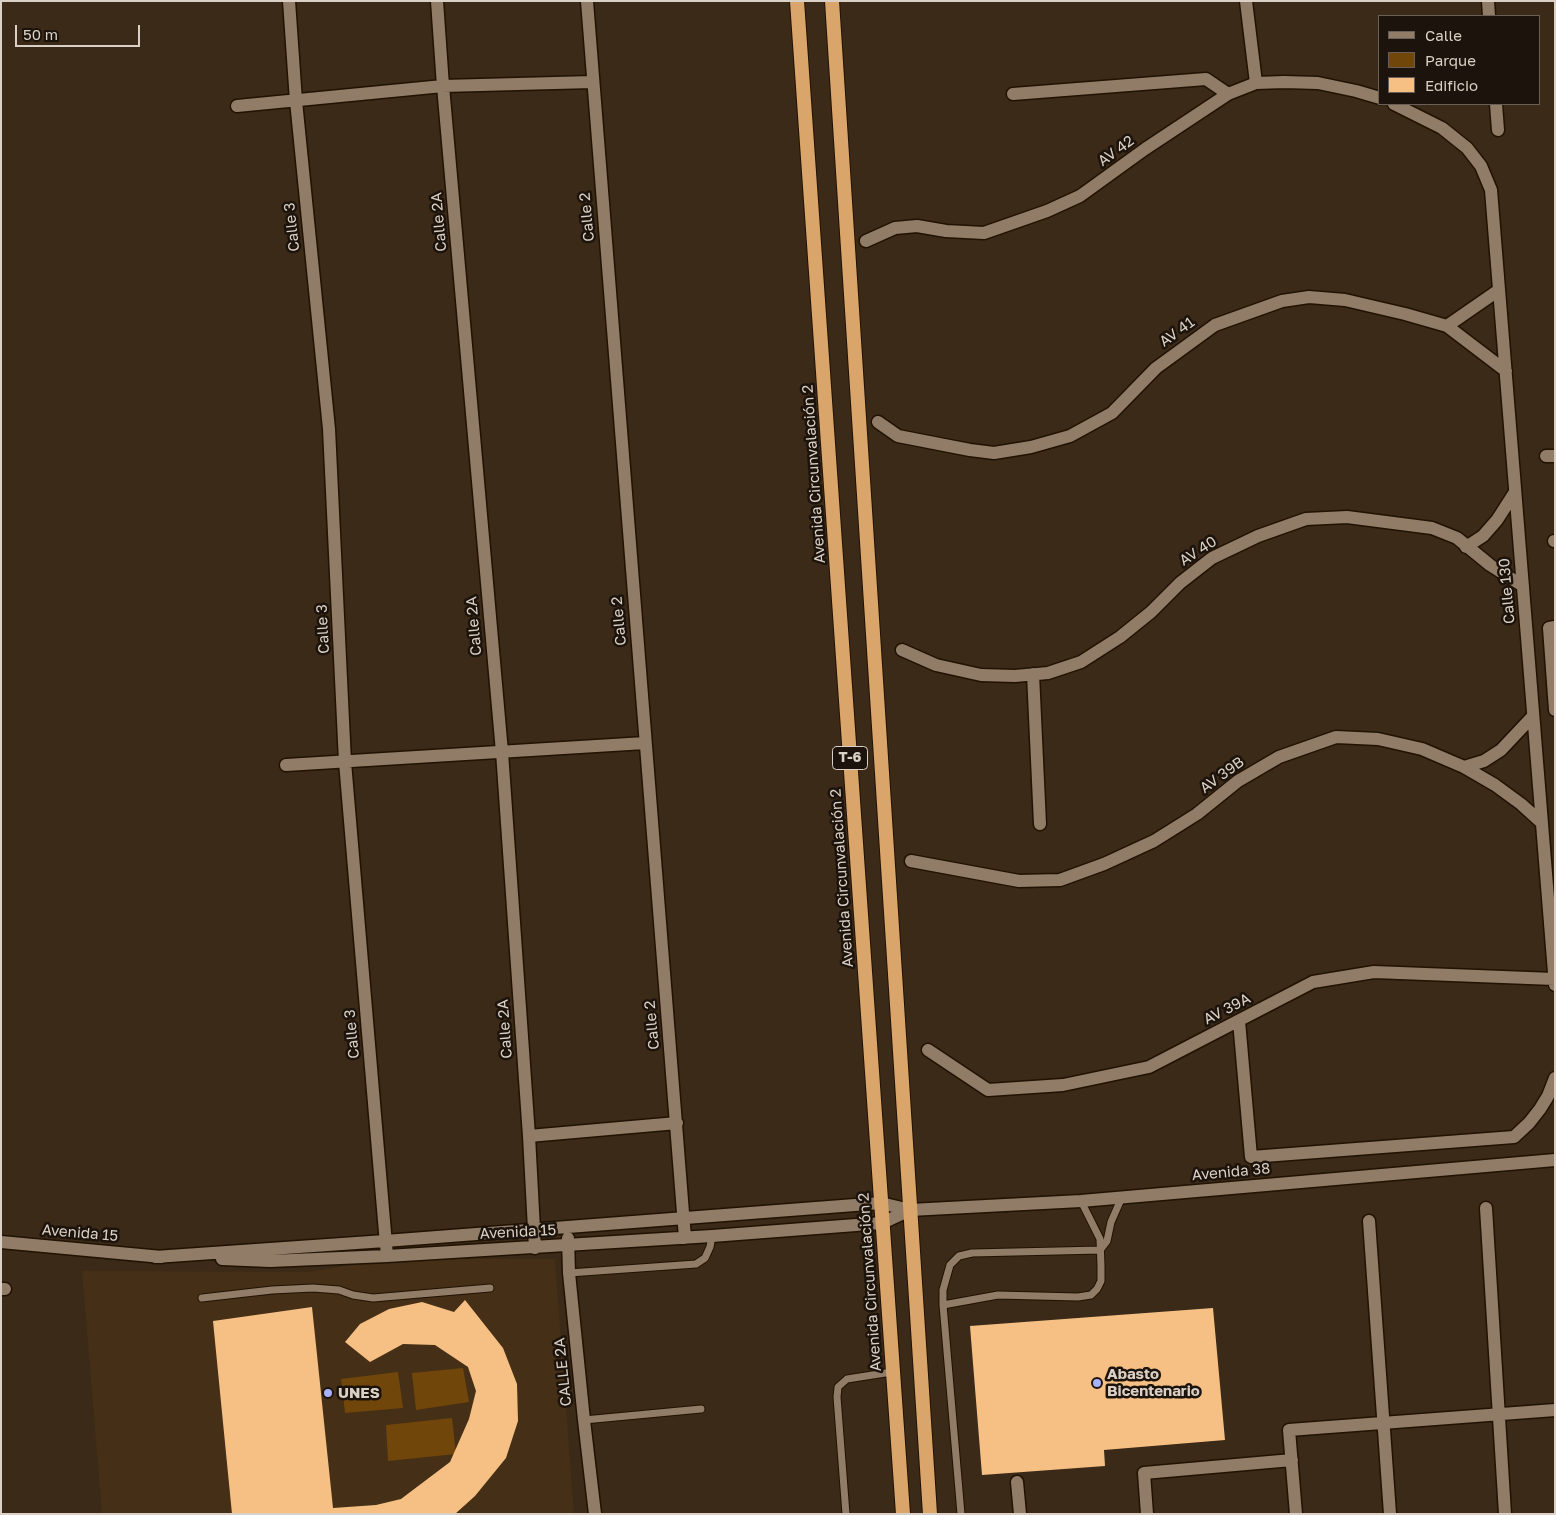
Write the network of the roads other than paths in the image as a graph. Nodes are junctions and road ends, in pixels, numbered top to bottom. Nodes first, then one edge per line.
1 (289, 1) edge
2 (438, 1) edge
3 (587, 1) edge
4 (797, 1) edge
5 (832, 1) edge
6 (1246, 1) edge
7 (1488, 1) edge
8 (1489, 15) edge
9 (592, 82) junction
10 (1256, 83) junction
11 (443, 86) junction
12 (1013, 94) dead end
13 (1228, 94) junction
14 (1378, 97) edge
15 (296, 101) junction
16 (1396, 105) edge
17 (1496, 105) edge
18 (237, 106) dead end
19 (1498, 130) dead end
20 (866, 241) dead end
21 (1499, 290) junction
22 (1447, 326) junction
23 (1506, 371) junction
24 (878, 422) dead end
25 (1515, 492) junction
26 (1466, 547) junction
27 (1523, 586) junction
28 (1555, 628) edge
29 (902, 650) dead end
30 (1033, 674) junction
31 (1555, 710) edge
32 (1533, 716) junction
33 (645, 743) junction
34 (502, 752) junction
35 (345, 762) junction
36 (286, 765) dead end
37 (1464, 767) junction
38 (1542, 823) junction
39 (1040, 824) dead end
40 (911, 861) dead end
41 (1554, 979) edge
42 (1555, 985) edge
43 (1239, 1021) junction
44 (928, 1050) dead end
45 (1555, 1078) edge
46 (677, 1123) junction
47 (530, 1136) junction
48 (1555, 1160) edge
49 (1122, 1198) junction
50 (1081, 1201) junction
51 (881, 1203) junction
52 (1486, 1208) dead end
53 (910, 1210) junction
54 (684, 1218) junction
55 (1369, 1221) dead end
56 (882, 1223) junction
57 (567, 1227) junction
58 (534, 1229) junction
59 (712, 1236) junction
60 (685, 1238) junction
61 (386, 1241) junction
62 (1, 1242) edge
63 (568, 1246) junction
64 (535, 1248) junction
65 (1100, 1250) junction
66 (387, 1256) junction
67 (155, 1257) junction
68 (569, 1273) junction
69 (490, 1288) dead end
70 (202, 1298) dead end
71 (943, 1305) junction
72 (892, 1372) junction
73 (701, 1408) dead end
74 (1555, 1410) edge
75 (1498, 1414) junction
76 (584, 1420) junction
77 (1382, 1423) junction
78 (1292, 1460) junction
79 (1017, 1482) dead end
80 (595, 1514) edge
81 (846, 1514) edge
82 (903, 1514) edge
83 (930, 1514) edge
84 (961, 1514) edge
85 (1020, 1514) edge
86 (1147, 1514) edge
87 (1296, 1514) edge
88 (1390, 1514) edge
89 (1505, 1514) edge

1 - 15 street, Calle 3
2 - 11 street, Calle 2A
3 - 9 street, Calle 2
4 - 51 highway, Avenida Circunvalación 2 / T-6
5 - 53 highway, T-6
6 - 10 street
7 - 8 street
9 - 11 street
9 - 33 street, Calle 2
10 - 13 street, AV 42
10 - 14 street, AV 42
11 - 15 street
11 - 34 street, Calle 2A
12 - 13 street
13 - 20 street, AV 42
15 - 18 street
15 - 35 street, Calle 3
16 - 21 street, Calle 130
17 - 19 street
21 - 22 street
21 - 23 street, Calle 130
22 - 23 street, AV 41
22 - 24 street, AV 41
23 - 25 street, Calle 130
25 - 26 street
25 - 27 street, Calle 130
26 - 27 street, AV 40
26 - 30 street, AV 40
27 - 32 street, Calle 130
28 - 31 street
29 - 30 street, AV 40
30 - 39 street
32 - 37 street
32 - 38 street, Calle 130
33 - 34 street
33 - 46 street, Calle 2
34 - 35 street
34 - 47 street, Calle 2A
35 - 36 street
35 - 61 street, Calle 3
37 - 38 street, AV 39B
37 - 40 street, AV 39B
38 - 41 street, Calle 130
41 - 42 street, Calle 130
41 - 43 street, AV 39A
43 - 44 street, AV 39A
43 - 45 street
46 - 47 street
46 - 54 street, Calle 2
47 - 58 street, Calle 2A
48 - 49 street, Avenida 38
49 - 50 street, Avenida 38
49 - 65 lane
50 - 53 street, Avenida 38
50 - 65 lane
51 - 53 street, Avenida 38
51 - 54 street, Avenida 15
51 - 56 highway, Avenida Circunvalación 2 / T-6
52 - 75 street
53 - 56 street, Avenida 38
53 - 83 highway, T-6
54 - 57 street, Avenida 15
54 - 60 street, Calle 2
55 - 77 street
56 - 59 street, Avenida 15
56 - 72 highway, Avenida Circunvalación 2 / T-6
57 - 58 street, Avenida 15
57 - 63 street, CALLE 2A
58 - 61 street, Avenida 15
58 - 64 street, Calle 2A
59 - 60 street, Avenida 15
59 - 68 lane
60 - 63 street, Avenida 15
61 - 66 street, Calle 3
61 - 67 street, Avenida 15
62 - 67 street, Avenida 15
63 - 64 street, Avenida 15
63 - 68 street, CALLE 2A
64 - 66 street, Avenida 15
65 - 71 lane
65 - 71 lane
66 - 67 street, Avenida 15
68 - 76 street, CALLE 2A
69 - 70 lane
71 - 84 lane
72 - 81 lane
72 - 82 highway, Avenida Circunvalación 2 / T-6
73 - 76 lane
74 - 75 street
75 - 77 street
75 - 89 street
76 - 80 street, CALLE 2A
77 - 78 street
77 - 88 street
78 - 86 street
78 - 87 street
79 - 85 street

